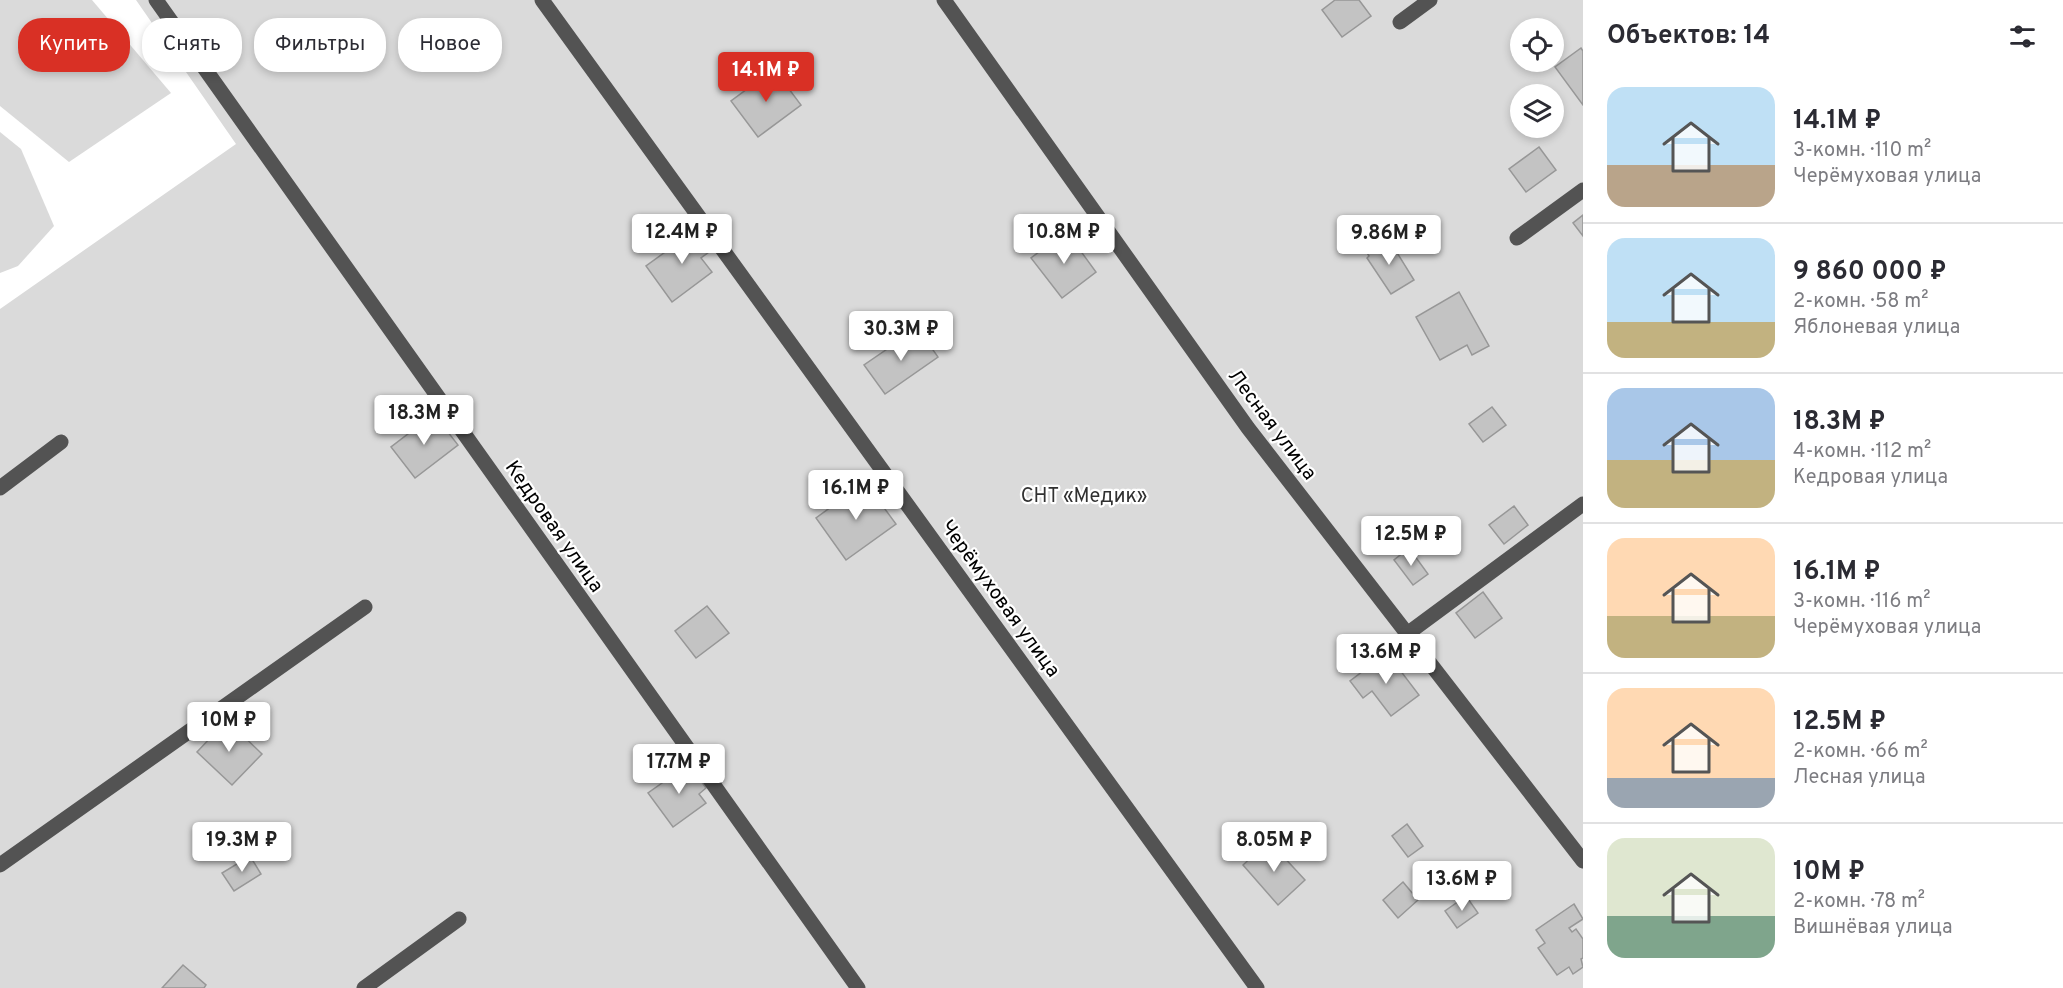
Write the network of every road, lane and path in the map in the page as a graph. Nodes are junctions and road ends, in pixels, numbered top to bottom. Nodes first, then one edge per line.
1 (156, 0) edge
2 (542, 0) edge
3 (944, 0) edge
4 (1430, 0) edge
5 (1400, 22) dead end
6 (1583, 190) edge
7 (1517, 238) dead end
8 (61, 442) dead end
9 (0, 488) edge
10 (1583, 504) edge
11 (365, 608) dead end
12 (1407, 634) junction
13 (1583, 861) edge
14 (0, 865) edge
15 (459, 919) dead end
16 (364, 988) edge
17 (858, 988) edge
18 (1257, 988) edge

1 - 17 street, Кедровая улица
2 - 18 street, Черёмуховая улица
3 - 12 street, Лесная улица
4 - 5 street
6 - 7 street
8 - 9 street
10 - 12 street
11 - 14 street
12 - 13 street, Лесная улица
15 - 16 street

